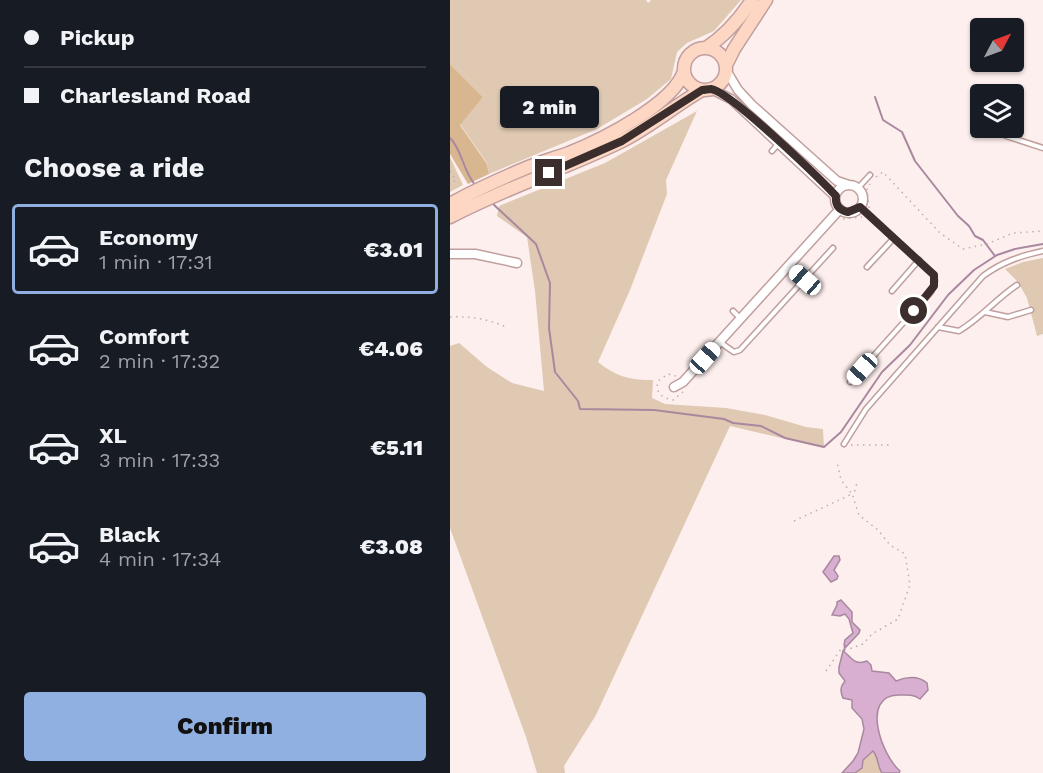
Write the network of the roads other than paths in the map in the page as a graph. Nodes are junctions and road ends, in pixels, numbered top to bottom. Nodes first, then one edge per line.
1 (752, 0) edge
2 (766, 0) edge
3 (706, 43) junction
4 (726, 68) junction
5 (681, 69) junction
6 (707, 89) junction
7 (784, 137) junction
8 (1012, 138) edge
9 (1043, 148) edge
10 (772, 151) dead end
11 (872, 177) road end
12 (854, 186) junction
13 (836, 196) junction
14 (475, 197) junction
15 (450, 204) edge
16 (860, 207) junction
17 (840, 214) junction
18 (450, 217) edge
19 (894, 238) junction
20 (833, 248) dead end
21 (1043, 251) edge
22 (450, 254) edge
23 (918, 260) junction
24 (516, 263) dead end
25 (789, 266) junction
26 (867, 267) dead end
27 (805, 280) junction
28 (1017, 285) dead end
29 (892, 291) dead end
30 (1030, 310) dead end
31 (733, 311) dead end
32 (985, 312) junction
33 (741, 319) junction
34 (937, 327) junction
35 (720, 342) junction
36 (850, 382) dead end
37 (674, 387) dead end
38 (844, 444) road end

1 - 3 main road
2 - 4 main road
3 - 4 main road
3 - 5 main road
4 - 6 main road
4 - 7 street
5 - 6 main road
5 - 14 main road
6 - 7 street
6 - 14 main road
7 - 10 lane
7 - 12 street
7 - 13 street
8 - 9 lane
11 - 12 lane
12 - 13 street
12 - 16 street
13 - 17 street
14 - 15 main road
14 - 18 main road
16 - 17 street
16 - 19 lane
17 - 25 street
19 - 23 lane
19 - 26 lane
20 - 27 lane
21 - 34 lane
22 - 24 street
23 - 29 lane
23 - 36 lane
25 - 27 lane
25 - 33 street
27 - 35 lane
28 - 32 lane
30 - 32 lane
31 - 33 lane
32 - 34 lane
33 - 35 street
34 - 38 lane
35 - 37 street

